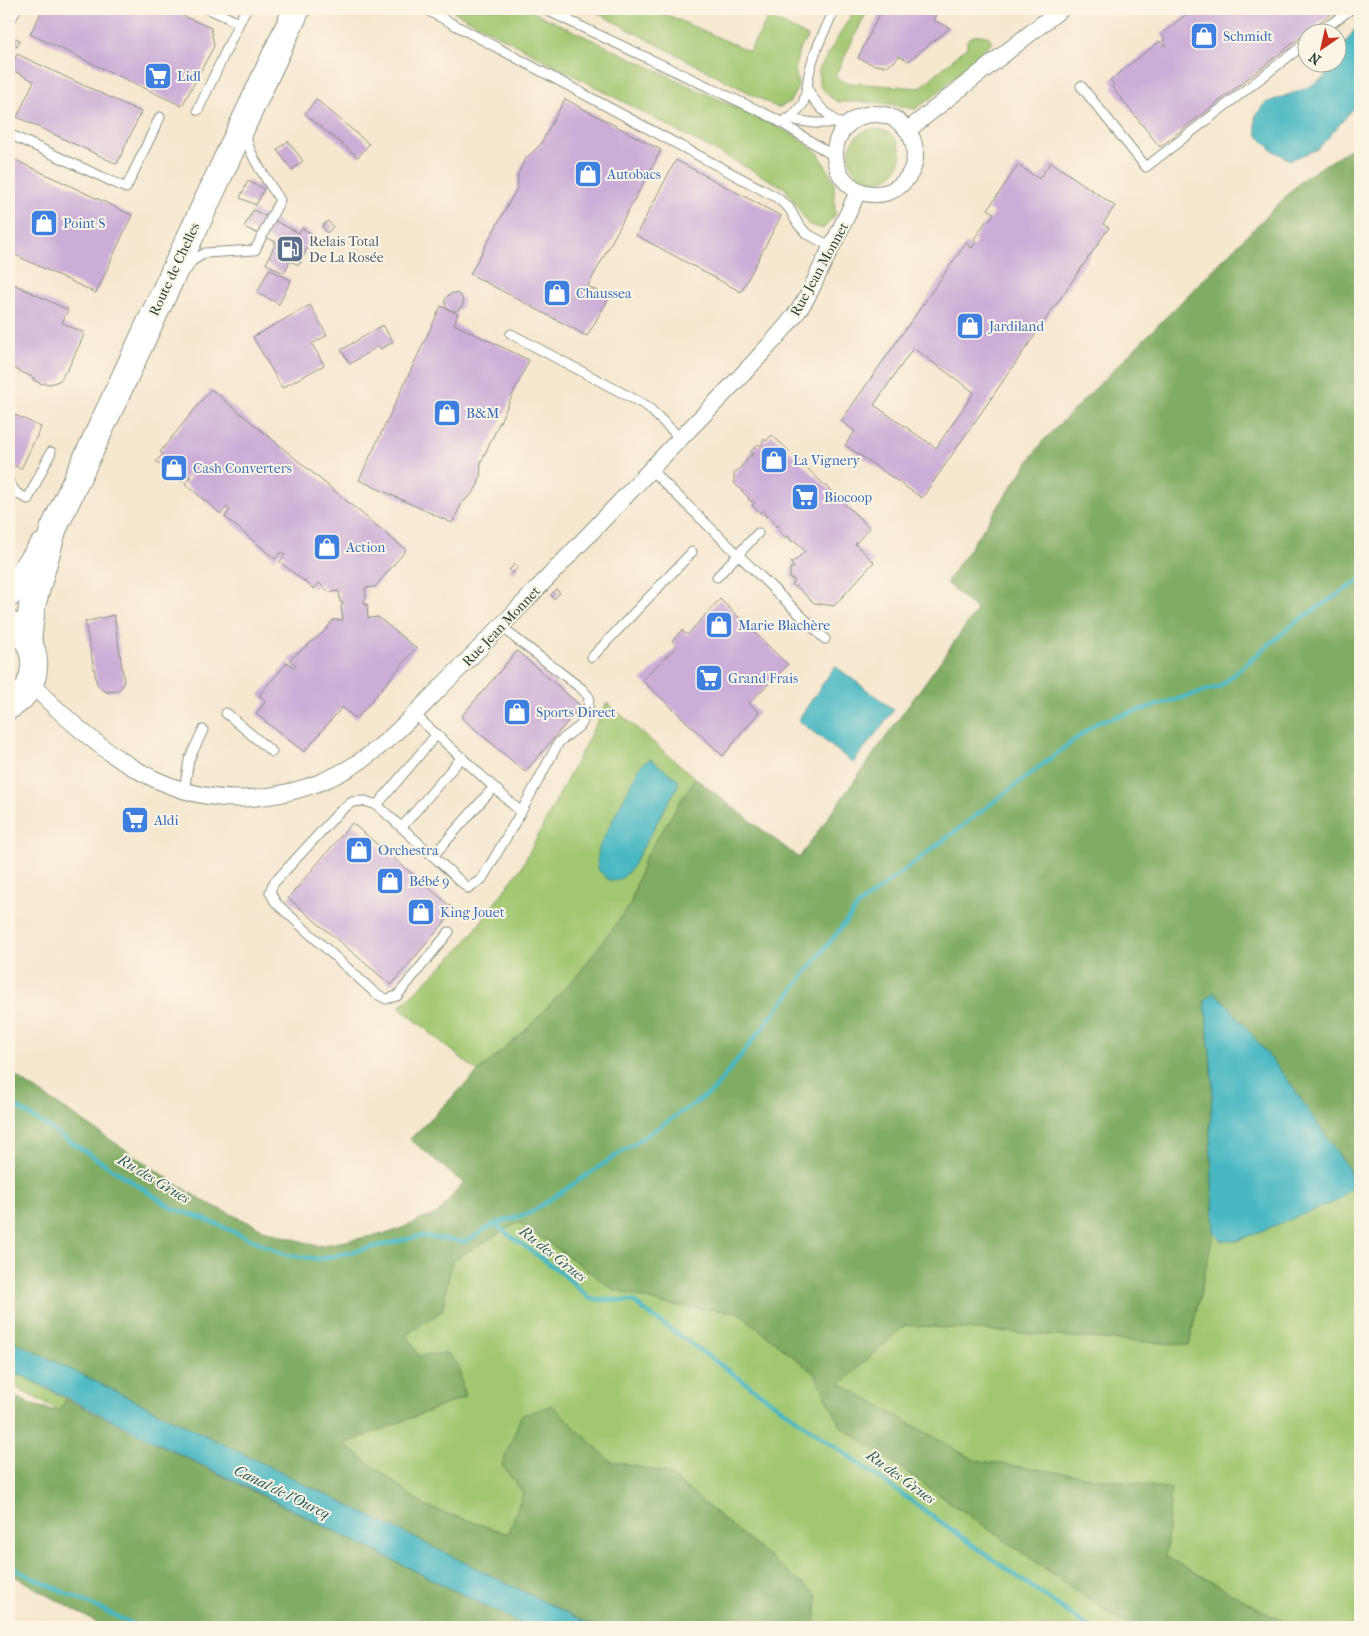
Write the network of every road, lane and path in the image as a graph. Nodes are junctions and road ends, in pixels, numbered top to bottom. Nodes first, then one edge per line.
1 (12, 9) edge
2 (209, 9) edge
3 (246, 9) edge
4 (296, 9) edge
5 (425, 9) edge
6 (544, 9) edge
7 (572, 9) edge
8 (835, 9) edge
9 (1061, 9) edge
10 (1351, 9) edge
11 (9, 16) edge
12 (567, 20) junction
13 (1333, 22) edge
14 (239, 23) junction
15 (1296, 51) edge
16 (1081, 86) dead end
17 (807, 88) junction
18 (255, 97) junction
19 (198, 110) dead end
20 (160, 117) dead end
21 (774, 118) junction
22 (789, 120) junction
23 (844, 123) junction
24 (908, 130) junction
25 (9, 134) edge
26 (835, 156) junction
27 (858, 191) junction
28 (831, 247) junction
29 (145, 331) junction
30 (510, 334) dead end
31 (680, 438) junction
32 (50, 452) dead end
33 (650, 469) junction
34 (9, 482) edge
35 (53, 530) junction
36 (758, 533) dead end
37 (692, 552) dead end
38 (738, 555) junction
39 (717, 577) dead end
40 (9, 594) edge
41 (502, 626) junction
42 (18, 632) edge
43 (825, 639) dead end
44 (592, 657) dead end
45 (31, 684) junction
46 (9, 706) edge
47 (226, 713) dead end
48 (414, 714) junction
49 (203, 730) dead end
50 (437, 734) junction
51 (272, 752) dead end
52 (462, 757) junction
53 (494, 788) junction
54 (184, 792) junction
55 (377, 805) junction
56 (521, 812) junction
57 (402, 828) junction
58 (433, 856) junction
59 (449, 932) dead end

1 - 11 street
2 - 14 lane
3 - 14 lane
4 - 18 main road, Route de Chelles
5 - 28 lane
6 - 12 lane
7 - 12 lane
8 - 17 lane
9 - 24 street
10 - 13 lane
12 - 21 lane
14 - 19 lane
15 - 16 lane
17 - 22 lane
17 - 23 lane
18 - 29 main road, Route de Chelles
18 - 29 lane
20 - 25 lane
21 - 22 lane
21 - 26 lane
22 - 23 lane
23 - 24 street
23 - 26 street
24 - 27 street
26 - 27 street
27 - 28 street, Rue Jean Monnet
28 - 31 street, Rue Jean Monnet
29 - 35 main road, Route de Chelles
30 - 31 lane
31 - 33 street, Rue Jean Monnet
32 - 34 lane
33 - 38 lane
33 - 41 street, Rue Jean Monnet
35 - 40 main road
35 - 42 main road
36 - 38 lane
37 - 44 lane
38 - 39 lane
38 - 43 lane
41 - 48 street, Rue Jean Monnet
41 - 56 lane
42 - 45 main road
45 - 46 main road
45 - 54 street, Rue Jean Monnet
47 - 51 lane
48 - 50 lane
48 - 54 street, Rue Jean Monnet
49 - 54 lane
50 - 52 lane
50 - 55 lane
52 - 53 lane
52 - 57 lane
53 - 56 lane
53 - 58 lane
55 - 57 lane
55 - 59 lane
56 - 58 lane
57 - 58 lane

